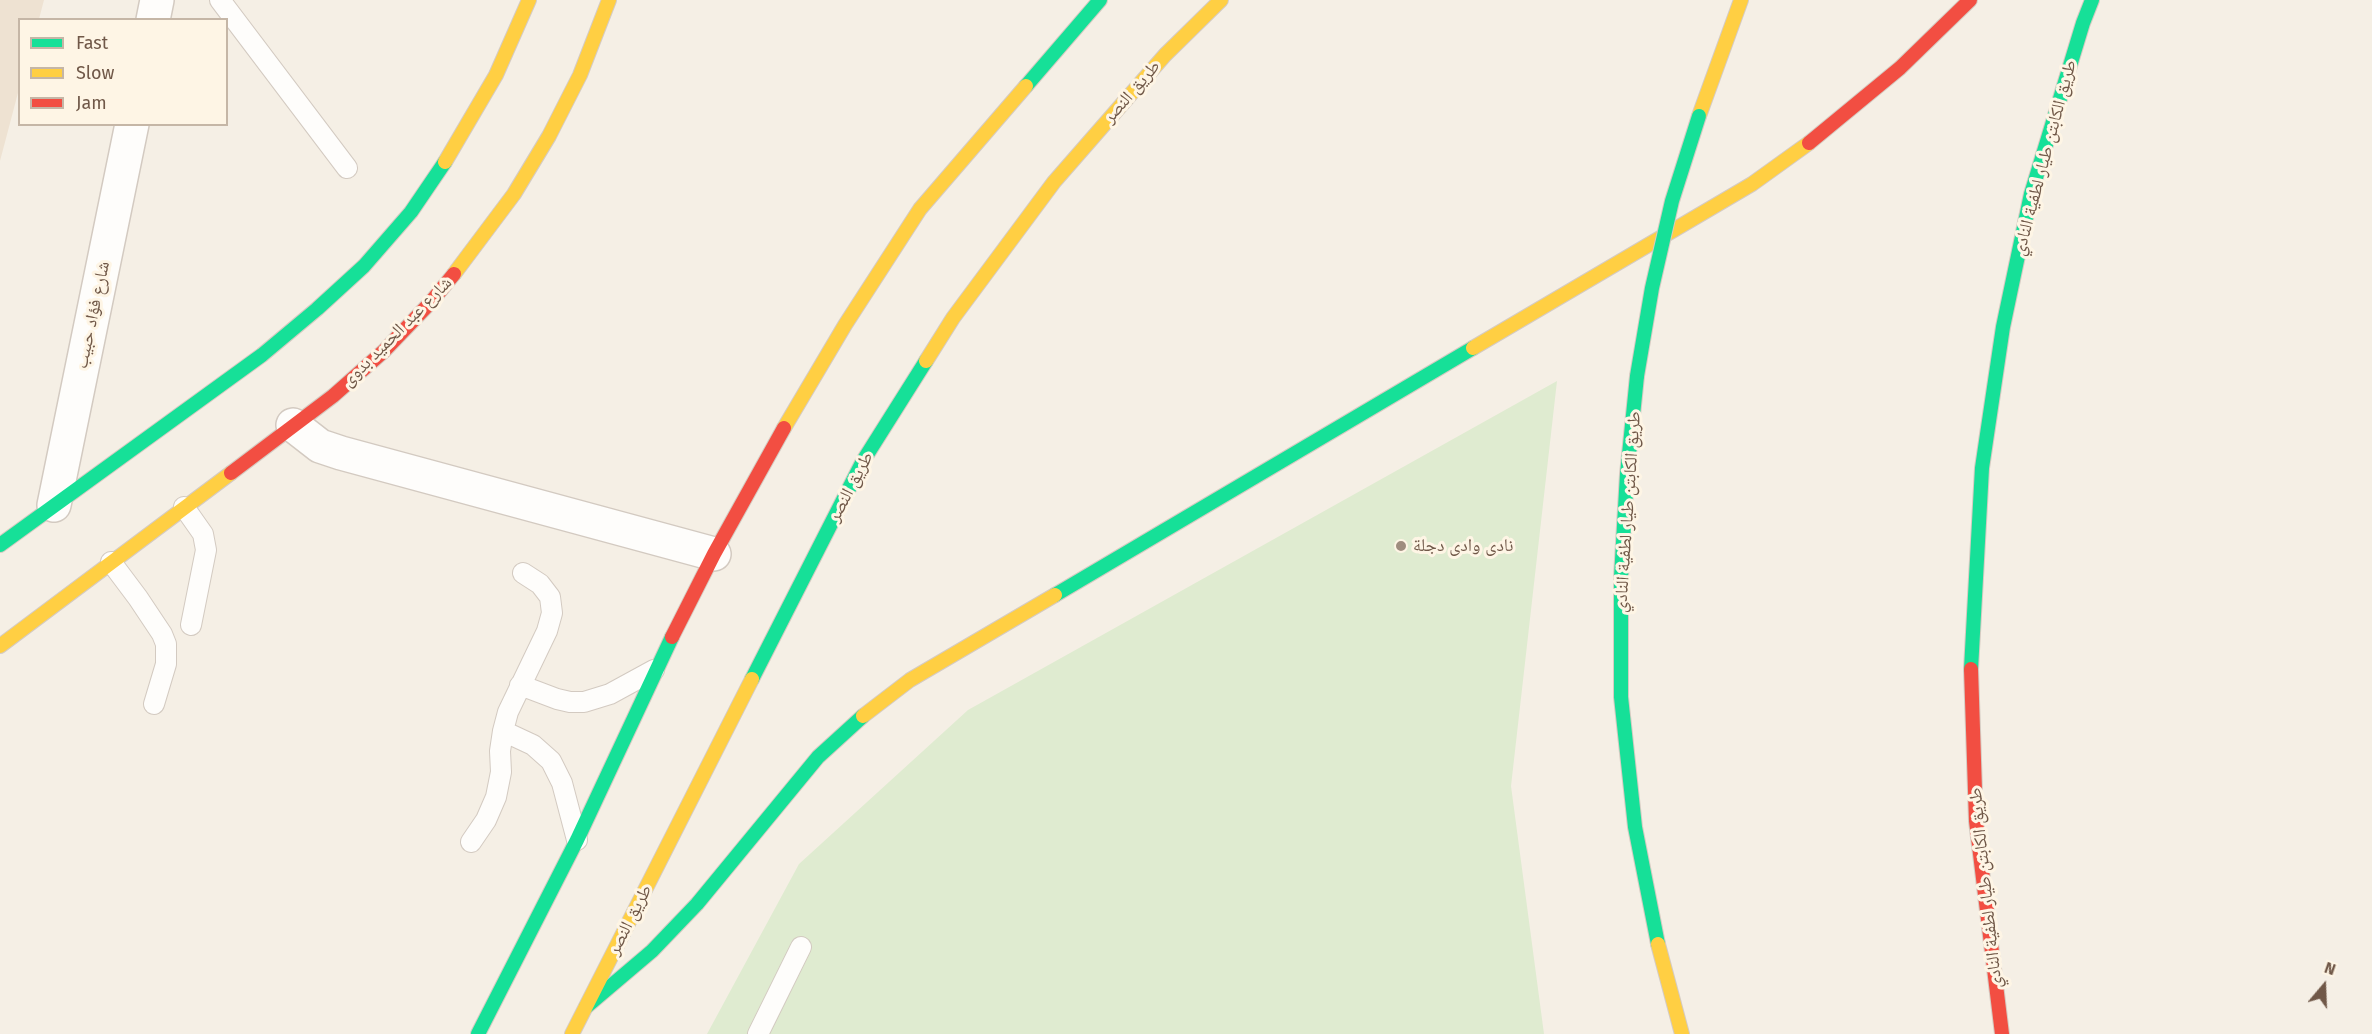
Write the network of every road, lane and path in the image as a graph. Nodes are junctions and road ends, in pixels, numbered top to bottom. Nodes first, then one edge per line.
1 (158, 0) edge
2 (220, 0) edge
3 (529, 0) edge
4 (609, 0) edge
5 (1100, 0) edge
6 (1221, 0) edge
7 (1741, 0) edge
8 (1970, 0) edge
9 (2092, 0) edge
10 (154, 18) edge
11 (132, 126) edge
12 (347, 168) dead end
13 (293, 425) junction
14 (54, 505) junction
15 (184, 507) junction
16 (0, 545) edge
17 (714, 554) junction
18 (111, 562) junction
19 (523, 573) dead end
20 (191, 625) dead end
21 (0, 646) edge
22 (655, 670) junction
23 (520, 685) junction
24 (154, 704) dead end
25 (503, 731) junction
26 (578, 840) junction
27 (471, 842) dead end
28 (801, 947) dead end
29 (586, 1007) junction
30 (478, 1034) edge
31 (572, 1034) edge
32 (758, 1034) edge
33 (1682, 1034) edge
34 (2002, 1034) edge

1 - 10 street
2 - 12 lane
3 - 14 main road
4 - 13 main road, شارع عبد الحميد بدوى
5 - 17 main road
6 - 29 main road, طريق النصر
7 - 33 main road, طريق الكابتن طيار لطفية النادي, bridge
8 - 29 main road
9 - 34 main road, طريق الكابتن طيار لطفية النادي
11 - 14 street, شارع فؤاد حبيب
13 - 15 main road, شارع عبد الحميد بدوى
13 - 17 street
14 - 16 main road
15 - 18 main road, شارع عبد الحميد بدوى
15 - 20 lane
17 - 22 main road
18 - 21 main road, شارع عبد الحميد بدوى
18 - 24 lane
19 - 23 lane
22 - 23 lane
22 - 26 main road
23 - 25 lane
25 - 26 lane
25 - 27 lane
26 - 30 main road
28 - 32 lane
29 - 31 main road, طريق النصر

